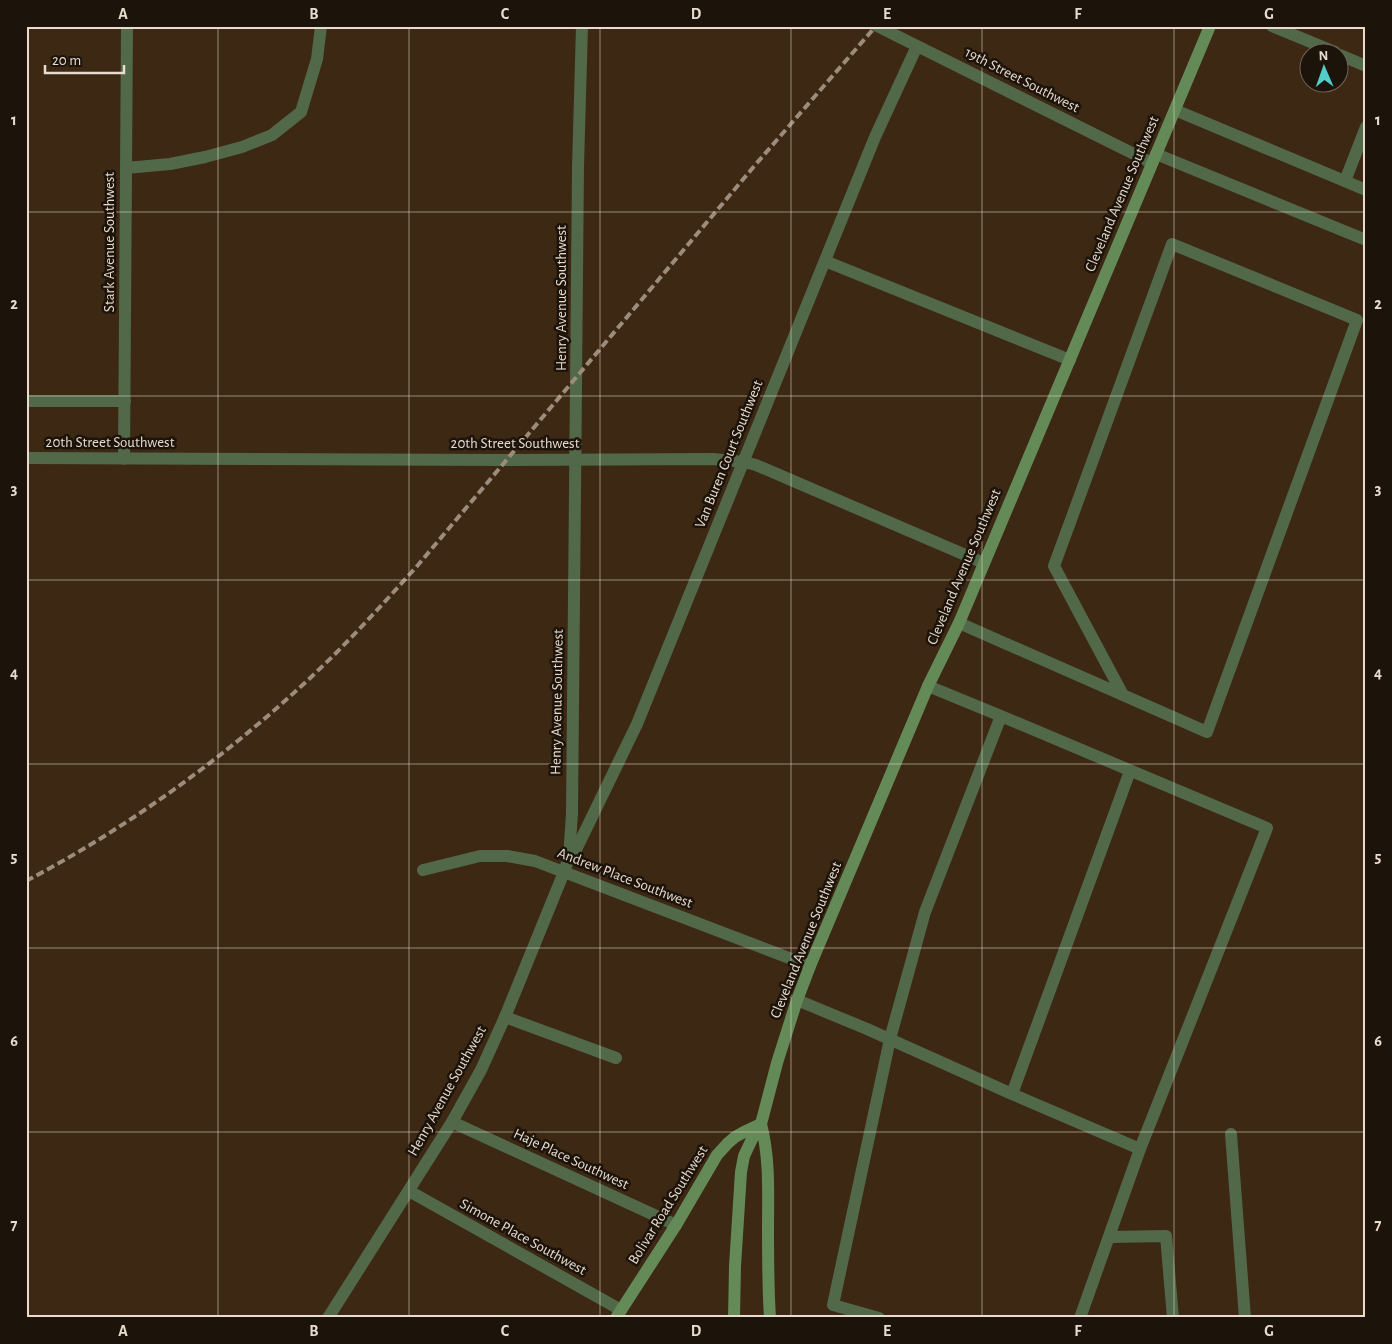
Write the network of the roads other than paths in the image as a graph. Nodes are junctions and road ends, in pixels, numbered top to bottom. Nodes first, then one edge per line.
1 (127, 26) edge
2 (322, 26) edge
3 (582, 26) edge
4 (877, 26) edge
5 (1210, 26) edge
6 (1272, 26) edge
7 (1311, 42) edge
8 (916, 46) junction
9 (1350, 59) edge
10 (1366, 66) edge
11 (1175, 110) junction
12 (1366, 127) edge
13 (1154, 158) junction
14 (126, 168) junction
15 (1345, 181) junction
16 (1366, 190) edge
17 (1366, 240) edge
18 (825, 261) junction
19 (1070, 360) junction
20 (26, 401) edge
21 (125, 402) junction
22 (26, 458) edge
23 (124, 458) junction
24 (576, 459) junction
25 (744, 462) junction
26 (984, 563) junction
27 (959, 623) junction
28 (928, 686) junction
29 (1123, 695) junction
30 (1001, 716) junction
31 (1130, 770) junction
32 (423, 870) dead end
33 (564, 872) junction
34 (810, 966) junction
35 (797, 1000) junction
36 (506, 1017) junction
37 (890, 1039) junction
38 (616, 1058) dead end
39 (1012, 1094) junction
40 (452, 1122) junction
41 (761, 1124) junction
42 (1231, 1134) dead end
43 (1140, 1149) junction
44 (409, 1191) junction
45 (676, 1225) junction
46 (1109, 1237) junction
47 (619, 1314) edge
48 (328, 1318) edge
49 (734, 1318) edge
50 (770, 1318) edge
51 (879, 1318) edge
52 (1080, 1318) edge
53 (1173, 1318) edge
54 (1245, 1318) edge

1 - 14 street, Stark Avenue Southwest
2 - 14 street
3 - 24 street, Henry Avenue Southwest
4 - 8 street, 19th Street Southwest
5 - 11 main road, Cleveland Avenue Southwest
6 - 7 street
8 - 13 street, 19th Street Southwest
8 - 18 street, Van Buren Court Southwest
9 - 10 street
11 - 13 main road, Cleveland Avenue Southwest
11 - 15 street
12 - 15 street
13 - 17 street, 19th Street Southwest
13 - 19 main road, Cleveland Avenue Southwest
14 - 21 street, Stark Avenue Southwest
15 - 16 street
18 - 19 street
18 - 25 street, Van Buren Court Southwest
19 - 26 main road, Cleveland Avenue Southwest
20 - 21 street
21 - 23 street, Stark Avenue Southwest
22 - 23 street, 20th Street Southwest
23 - 24 street, 20th Street Southwest
24 - 25 street, 20th Street Southwest
24 - 33 street, Henry Avenue Southwest
25 - 26 street, 20th Street Southwest
25 - 33 street, Van Buren Court Southwest
26 - 27 main road, Cleveland Avenue Southwest
27 - 28 main road, Cleveland Avenue Southwest
27 - 29 street
28 - 30 street
28 - 34 main road, Cleveland Avenue Southwest
29 - 29 street
30 - 31 street
30 - 37 street
31 - 39 street
31 - 43 street
32 - 33 street, Andrew Place Southwest
33 - 34 street, Andrew Place Southwest
33 - 36 street, Henry Avenue Southwest
34 - 35 main road, Cleveland Avenue Southwest
35 - 37 street
35 - 41 main road, Cleveland Avenue Southwest
36 - 38 street
36 - 40 street, Henry Avenue Southwest
37 - 39 street
37 - 51 street
39 - 43 street
40 - 44 street, Henry Avenue Southwest
40 - 45 street, Haje Place Southwest
41 - 45 main road, Bolivar Road Southwest
41 - 49 main road, Cleveland Avenue Southwest
41 - 50 main road, Cleveland Avenue Southwest
42 - 54 street
43 - 46 street
44 - 47 street, Simone Place Southwest
44 - 48 street, Henry Avenue Southwest
45 - 47 main road, Bolivar Road Southwest
46 - 52 street
46 - 53 street

